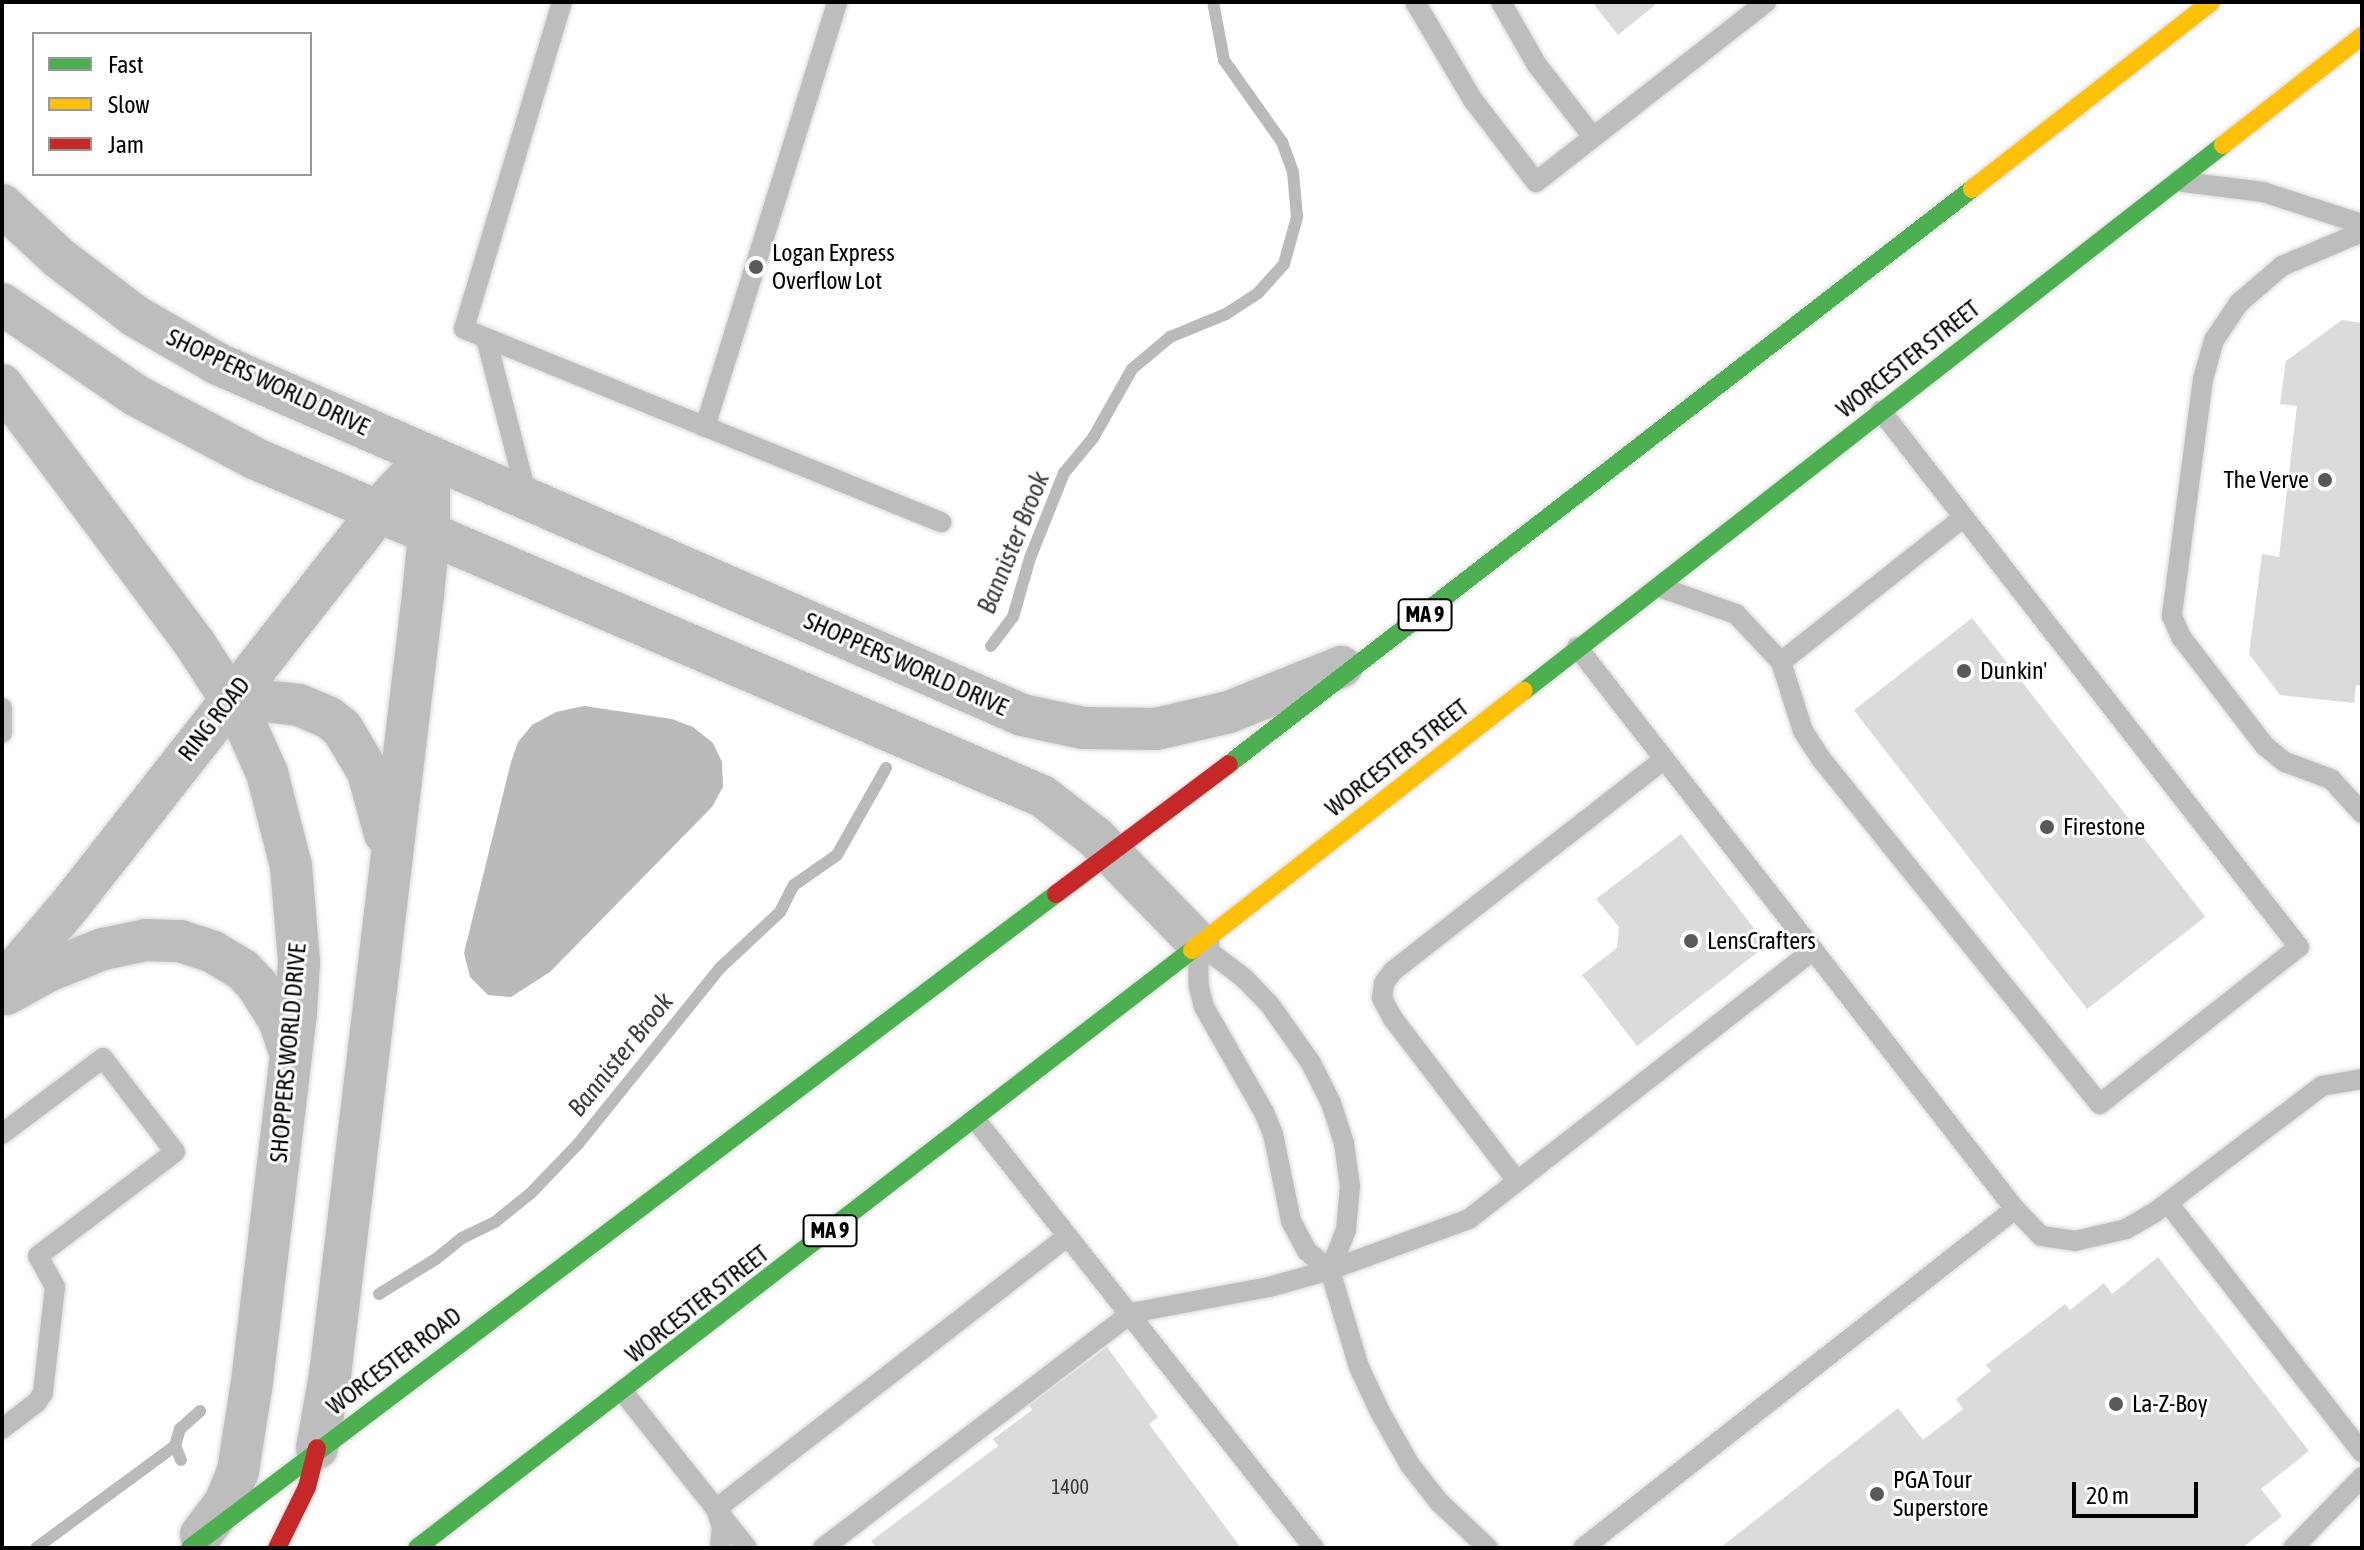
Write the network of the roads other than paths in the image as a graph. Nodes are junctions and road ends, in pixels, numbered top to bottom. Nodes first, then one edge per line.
1 (562, 2) edge
2 (837, 2) edge
3 (1415, 2) edge
4 (1501, 2) edge
5 (1766, 2) edge
6 (2211, 2) edge
7 (2362, 36) edge
8 (1593, 137) junction
9 (2175, 182) junction
10 (2, 205) edge
11 (2362, 224) edge
12 (2362, 232) edge
13 (2, 304) edge
14 (486, 338) junction
15 (2, 385) edge
16 (1881, 411) junction
17 (705, 427) junction
18 (429, 456) junction
19 (527, 497) junction
20 (378, 512) junction
21 (1964, 517) junction
22 (941, 522) dead end
23 (429, 534) junction
24 (1656, 586) junction
25 (1395, 638) junction
26 (1577, 647) junction
27 (1781, 662) junction
28 (230, 697) junction
29 (2, 708) edge
30 (2, 733) edge
31 (1664, 759) junction
32 (2362, 813) edge
33 (1112, 853) junction
34 (390, 876) junction
35 (1198, 943) junction
36 (1813, 950) junction
37 (2, 985) edge
38 (2, 996) edge
39 (292, 1058) junction
40 (2362, 1079) edge
41 (975, 1119) junction
42 (2, 1134) edge
43 (1517, 1181) junction
44 (2168, 1203) junction
45 (2015, 1209) junction
46 (1068, 1236) junction
47 (1330, 1270) junction
48 (1131, 1313) junction
49 (623, 1392) junction
50 (2, 1429) edge
51 (317, 1448) junction
52 (2362, 1452) edge
53 (2362, 1477) edge
54 (716, 1509) junction
55 (188, 1548) edge
56 (277, 1548) edge
57 (417, 1548) edge
58 (720, 1548) edge
59 (747, 1548) edge
60 (823, 1548) edge
61 (1314, 1548) edge
62 (1488, 1548) edge
63 (1583, 1548) edge
64 (2293, 1548) edge

1 - 14 lane
2 - 17 lane
3 - 8 lane
4 - 8 lane
5 - 8 lane
6 - 25 highway, MA 9
7 - 9 highway, WORCESTER STREET / MA 9
9 - 11 lane
9 - 16 highway, WORCESTER STREET / MA 9
10 - 18 street, SHOPPERS WORLD DRIVE
12 - 32 lane
13 - 20 street
14 - 17 lane
14 - 19 lane
15 - 28 street, SHOPPERS WORLD DRIVE
16 - 21 lane
16 - 24 highway, WORCESTER STREET / MA 9
17 - 22 lane
18 - 19 street, SHOPPERS WORLD DRIVE
18 - 20 street, RING ROAD
18 - 23 street
19 - 25 street, SHOPPERS WORLD DRIVE
20 - 23 street
20 - 28 street, RING ROAD
21 - 27 lane
21 - 27 lane
23 - 33 street
23 - 34 street
24 - 26 highway, WORCESTER STREET / MA 9
24 - 27 lane
25 - 33 highway, MA 9
26 - 31 lane
26 - 35 highway, WORCESTER STREET / MA 9
28 - 34 street
28 - 37 street, RING ROAD
28 - 39 street, SHOPPERS WORLD DRIVE
29 - 30 lane
31 - 36 lane
31 - 43 lane
33 - 35 street
33 - 51 highway, WORCESTER ROAD / MA 9
34 - 51 street
35 - 41 highway, WORCESTER STREET / MA 9
35 - 47 lane
35 - 47 lane
36 - 43 lane
36 - 45 lane
38 - 39 street
39 - 55 street, SHOPPERS WORLD DRIVE
40 - 44 lane
41 - 46 lane
41 - 49 highway, WORCESTER STREET / MA 9
42 - 50 lane
43 - 47 lane
44 - 45 lane
44 - 52 lane
45 - 63 lane
46 - 48 lane
46 - 54 lane
47 - 48 lane
47 - 62 lane
48 - 60 lane
48 - 61 lane
49 - 54 lane
49 - 57 highway, WORCESTER STREET / MA 9
51 - 55 highway, WORCESTER ROAD / MA 9
51 - 56 highway
53 - 64 lane
54 - 58 lane
54 - 59 lane

